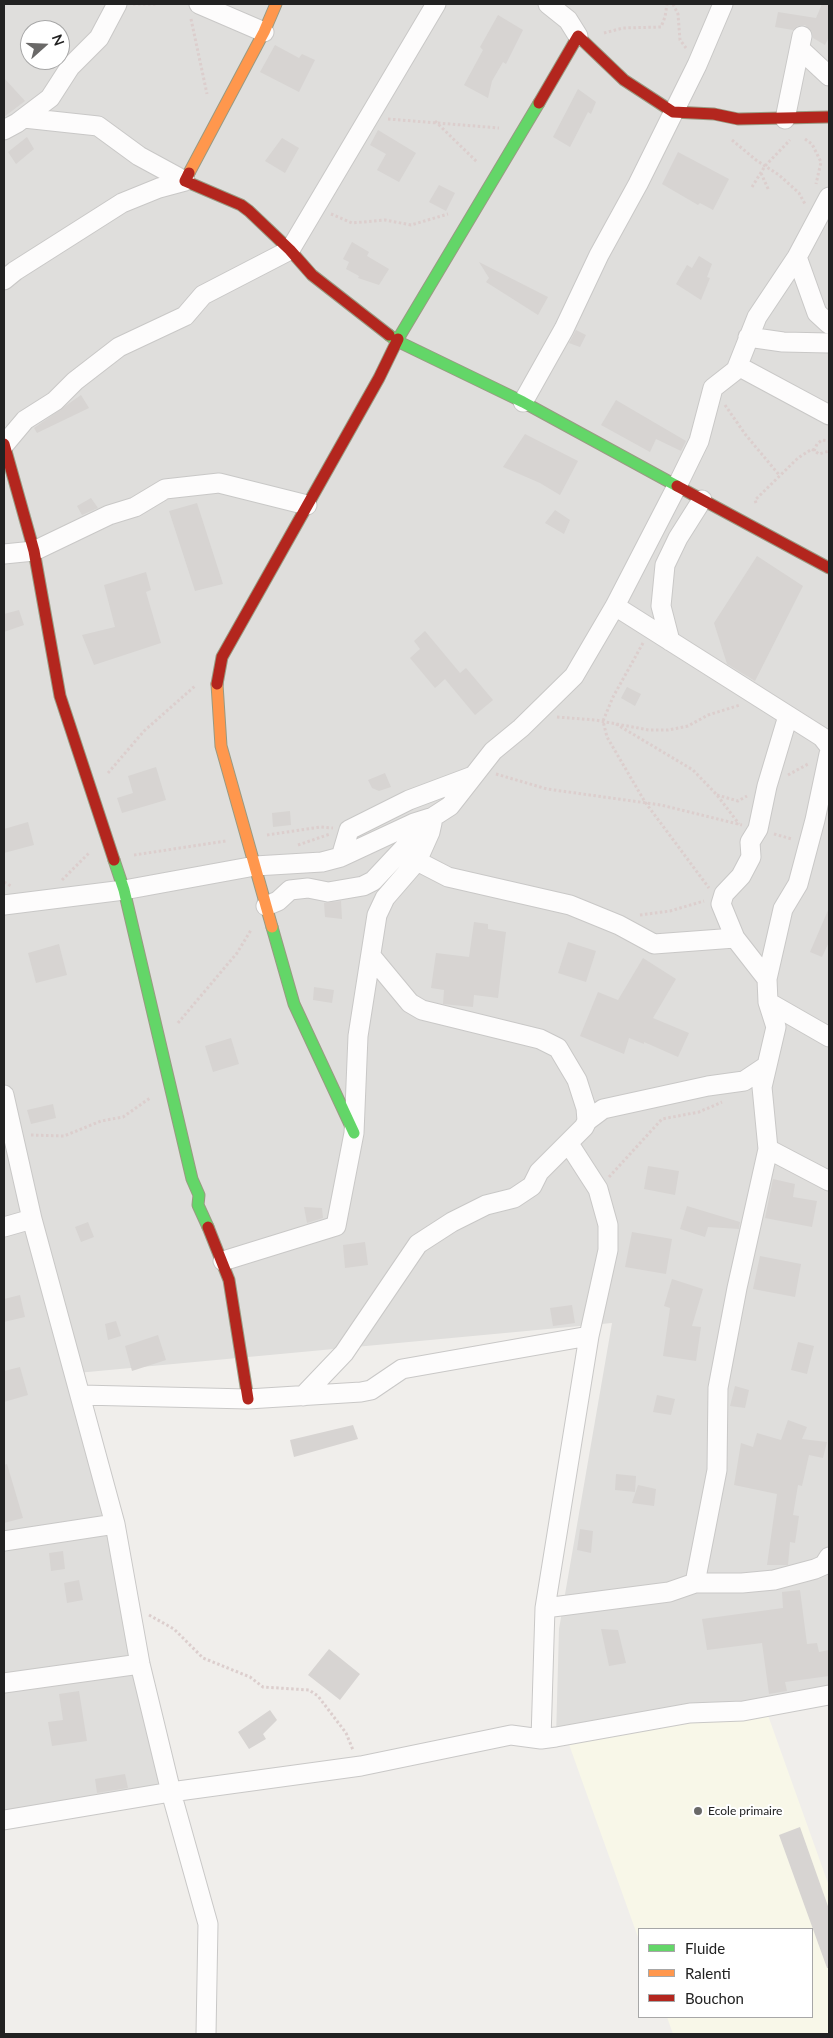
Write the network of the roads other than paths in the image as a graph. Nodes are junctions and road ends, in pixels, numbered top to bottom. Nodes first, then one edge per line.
1 (117, 4) edge
2 (276, 4) edge
3 (436, 4) edge
4 (548, 4) edge
5 (723, 4) edge
6 (195, 10) edge
7 (264, 32) junction
8 (582, 40) junction
9 (829, 76) edge
10 (829, 105) edge
11 (673, 112) junction
12 (24, 118) junction
13 (785, 119) junction
14 (815, 123) edge
15 (4, 130) edge
16 (185, 180) junction
17 (822, 192) edge
18 (290, 250) junction
19 (797, 257) junction
20 (4, 280) edge
21 (757, 317) junction
22 (829, 324) edge
23 (748, 337) junction
24 (397, 340) junction
25 (782, 342) junction
26 (829, 343) edge
27 (738, 366) junction
28 (523, 402) junction
29 (829, 415) edge
30 (4, 445) edge
31 (677, 486) junction
32 (702, 500) junction
33 (308, 505) junction
34 (648, 542) junction
35 (34, 551) junction
36 (4, 554) edge
37 (670, 554) junction
38 (829, 568) edge
39 (615, 606) junction
40 (670, 641) junction
41 (788, 716) junction
42 (827, 742) edge
43 (476, 773) junction
44 (433, 817) junction
45 (341, 857) junction
46 (417, 861) junction
47 (254, 866) junction
48 (124, 890) junction
49 (4, 905) edge
50 (266, 906) junction
51 (735, 938) junction
52 (371, 956) junction
53 (767, 979) junction
54 (768, 1002) junction
55 (829, 1037) edge
56 (765, 1067) junction
57 (4, 1095) edge
58 (587, 1121) junction
59 (354, 1133) junction
60 (569, 1144) junction
61 (768, 1149) junction
62 (829, 1181) edge
63 (32, 1219) junction
64 (4, 1227) edge
65 (224, 1261) junction
66 (588, 1336) junction
67 (81, 1395) junction
68 (303, 1396) junction
69 (248, 1399) junction
70 (115, 1524) junction
71 (4, 1541) edge
72 (827, 1562) edge
73 (695, 1583) junction
74 (544, 1608) junction
75 (140, 1664) junction
76 (4, 1683) edge
77 (829, 1695) edge
78 (541, 1739) junction
79 (171, 1792) junction
80 (4, 1820) edge
81 (206, 2034) edge

1 - 12 street
2 - 7 street
3 - 18 street
4 - 8 street
5 - 11 street
6 - 7 street
7 - 16 street
8 - 11 street
8 - 24 street
9 - 13 street
10 - 14 street
11 - 13 street
11 - 28 street
12 - 15 street
12 - 16 street
13 - 14 street
16 - 18 street
16 - 20 street
17 - 19 street
18 - 24 street
18 - 30 street
19 - 21 street
19 - 22 street
21 - 23 street
21 - 25 street
23 - 25 street
23 - 27 street
24 - 28 street
24 - 33 street
25 - 26 street
27 - 29 street
27 - 31 street
28 - 31 street
30 - 35 street
31 - 32 street
31 - 34 street
32 - 37 street
32 - 38 street
33 - 35 street
33 - 47 street
34 - 37 street
34 - 39 street
35 - 36 street
35 - 48 street
37 - 40 street
39 - 40 street
39 - 43 street
40 - 41 street
41 - 42 street
41 - 51 street
42 - 53 street
43 - 44 street
43 - 45 street
44 - 45 street
44 - 46 street
44 - 50 street
45 - 47 street
46 - 51 street
46 - 52 street
47 - 48 street
47 - 50 street
48 - 49 street
48 - 65 street
50 - 59 street
51 - 53 street
52 - 58 street
52 - 59 street
53 - 54 street
54 - 55 street
54 - 56 street
56 - 58 street
56 - 61 street
57 - 63 street
58 - 60 street
59 - 65 street
60 - 66 street
60 - 68 street
61 - 62 street
61 - 73 street
63 - 64 street
63 - 67 street
65 - 69 street
66 - 68 street
66 - 74 street
67 - 69 street
67 - 70 street
68 - 69 street
70 - 71 street
70 - 75 street
72 - 73 street
73 - 74 street
74 - 78 street
75 - 76 street
75 - 79 street
77 - 78 street
78 - 79 street
79 - 80 street
79 - 81 street

